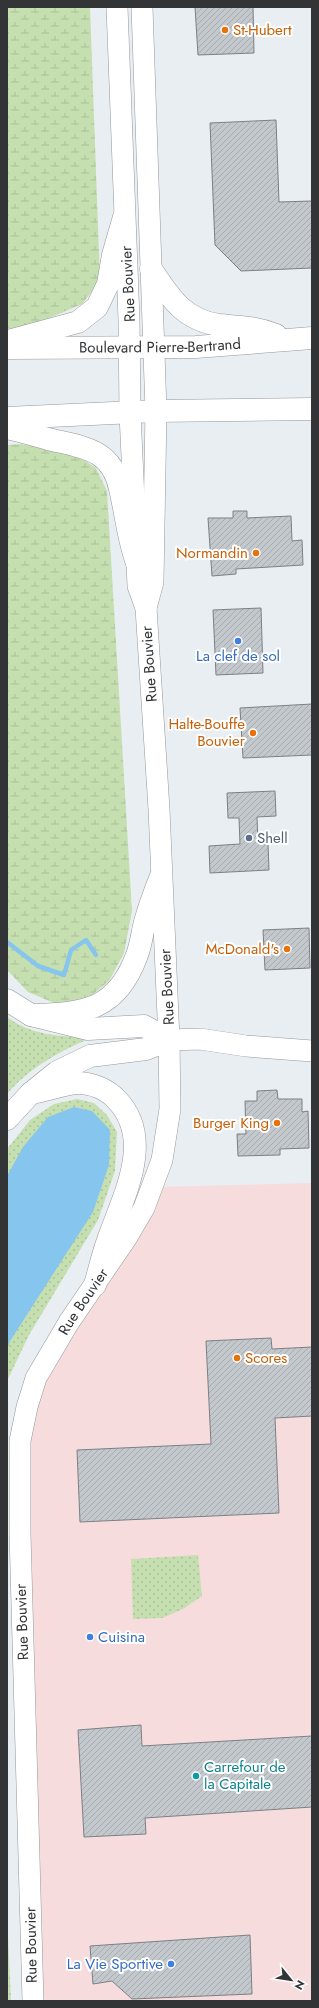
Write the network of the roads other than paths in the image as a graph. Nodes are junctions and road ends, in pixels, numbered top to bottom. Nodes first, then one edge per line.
1 (117, 7) edge
2 (142, 7) edge
3 (124, 217) junction
4 (151, 269) junction
5 (312, 338) edge
6 (289, 340) junction
7 (7, 341) edge
8 (130, 347) junction
9 (7, 348) edge
10 (154, 348) junction
11 (312, 409) edge
12 (156, 411) junction
13 (130, 414) junction
14 (7, 418) edge
15 (7, 428) edge
16 (137, 563) junction
17 (146, 608) junction
18 (161, 876) junction
19 (7, 1000) edge
20 (31, 1015) junction
21 (169, 1040) junction
22 (312, 1051) edge
23 (31, 1093) junction
24 (7, 1119) edge
25 (95, 1284) junction
26 (33, 2001) edge

1 - 3 street, Rue Bouvier
2 - 4 street, Rue Bouvier
3 - 7 main road
3 - 8 street, Rue Bouvier
4 - 6 main road
4 - 10 street, Rue Bouvier
5 - 6 main road, Boulevard Pierre-Bertrand
6 - 10 main road, Boulevard Pierre-Bertrand
8 - 9 main road, Boulevard Pierre-Bertrand
8 - 10 main road, Boulevard Pierre-Bertrand
8 - 13 street, Rue Bouvier
10 - 12 street, Rue Bouvier
11 - 12 main road
12 - 13 main road
12 - 17 street, Rue Bouvier
13 - 14 main road
13 - 16 street, Rue Bouvier
15 - 16 main road
16 - 17 street, Rue Bouvier
17 - 18 street, Rue Bouvier
18 - 20 main road
18 - 21 street, Rue Bouvier
19 - 20 main road
20 - 21 main road
21 - 22 street
21 - 23 main road
21 - 25 street, Rue Bouvier
23 - 24 main road
23 - 25 main road
25 - 26 street, Rue Bouvier

